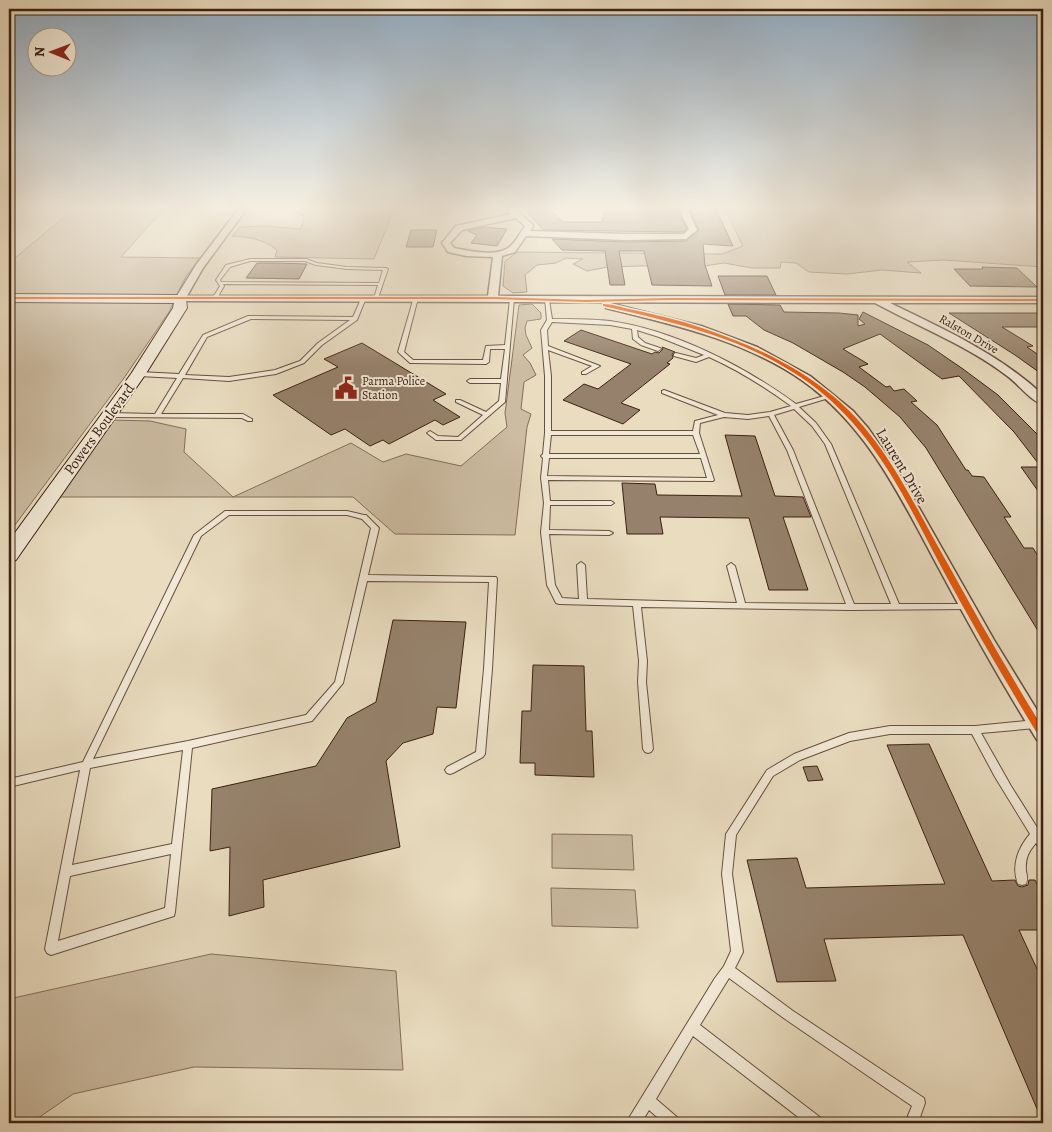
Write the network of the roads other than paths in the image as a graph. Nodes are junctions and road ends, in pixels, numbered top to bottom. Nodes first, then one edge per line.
1 (204, 260) edge
2 (498, 260) edge
3 (220, 283) junction
4 (381, 284) junction
5 (9, 298) edge
6 (364, 298) junction
7 (376, 298) junction
8 (416, 298) junction
9 (493, 298) junction
10 (669, 298) junction
11 (180, 299) junction
12 (214, 299) junction
13 (512, 299) junction
14 (876, 299) junction
15 (547, 300) junction
16 (1043, 300) edge
17 (585, 301) junction
18 (666, 318) junction
19 (355, 319) junction
20 (550, 320) junction
21 (634, 329) junction
22 (508, 347) junction
23 (545, 347) junction
24 (658, 349) dead end
25 (676, 355) dead end
26 (709, 355) junction
27 (584, 373) dead end
28 (139, 374) junction
29 (181, 376) junction
30 (470, 381) dead end
31 (504, 381) junction
32 (664, 392) dead end
33 (830, 396) junction
34 (458, 401) dead end
35 (1043, 401) edge
36 (795, 407) junction
37 (771, 414) junction
38 (110, 415) junction
39 (157, 415) junction
40 (487, 415) junction
41 (724, 415) junction
42 (250, 420) dead end
43 (430, 433) dead end
44 (548, 433) junction
45 (696, 433) junction
46 (544, 456) junction
47 (704, 456) junction
48 (544, 478) junction
49 (547, 503) junction
50 (611, 503) dead end
51 (545, 532) junction
52 (609, 533) dead end
53 (9, 555) edge
54 (581, 565) dead end
55 (731, 566) dead end
56 (363, 578) junction
57 (583, 602) junction
58 (637, 604) junction
59 (742, 606) junction
60 (851, 607) junction
61 (896, 607) junction
62 (967, 607) junction
63 (975, 730) junction
64 (1040, 730) edge
65 (188, 745) junction
66 (648, 749) dead end
67 (86, 765) junction
68 (450, 770) dead end
69 (9, 783) edge
70 (1036, 835) junction
71 (1043, 845) edge
72 (177, 848) junction
73 (65, 872) junction
74 (1022, 880) dead end
75 (728, 970) junction
76 (692, 1027) junction
77 (648, 1100) junction
78 (634, 1123) edge
79 (673, 1123) edge
80 (816, 1123) edge
81 (912, 1123) edge

1 - 11 street
2 - 9 street
3 - 4 lane
3 - 4 lane
3 - 12 lane
4 - 7 lane
5 - 11 street
6 - 7 street
6 - 12 street
6 - 19 lane
7 - 8 street
8 - 9 street
8 - 22 lane
9 - 13 street
10 - 14 street
10 - 17 street
10 - 18 street
11 - 12 street
11 - 28 street, Powers Boulevard
13 - 15 street
13 - 22 lane
14 - 16 street
14 - 35 street, Ralston Drive
15 - 17 street
15 - 20 lane
17 - 18 street, Laurent Drive
18 - 33 street, Laurent Drive
19 - 29 lane
19 - 29 lane
20 - 21 lane
20 - 23 lane
21 - 24 lane
21 - 26 lane
22 - 31 lane
23 - 27 lane
23 - 44 lane
25 - 26 lane
26 - 36 lane
28 - 29 lane
28 - 38 street, Powers Boulevard
29 - 39 lane
30 - 31 lane
31 - 40 lane
32 - 41 lane
33 - 36 lane
33 - 62 street, Laurent Drive
34 - 40 lane
36 - 37 lane
36 - 61 lane
37 - 41 lane
37 - 60 lane
38 - 39 lane
38 - 53 street, Powers Boulevard
39 - 42 lane
40 - 43 lane
41 - 45 lane
44 - 45 lane
44 - 46 lane
45 - 47 lane
46 - 47 lane
46 - 48 lane
47 - 48 lane
48 - 49 lane
49 - 50 lane
49 - 51 lane
51 - 52 lane
51 - 57 lane
54 - 57 lane
55 - 59 lane
56 - 65 lane
56 - 67 lane
56 - 68 lane
57 - 58 lane
58 - 59 lane
58 - 66 lane
59 - 60 lane
60 - 61 lane
61 - 62 lane
62 - 64 street, Laurent Drive
63 - 64 lane
63 - 70 lane
63 - 75 lane
65 - 67 lane
65 - 72 lane
67 - 69 lane
67 - 73 lane
70 - 71 lane
70 - 74 lane
72 - 73 lane
72 - 73 lane
75 - 76 lane
75 - 81 lane
76 - 77 lane
76 - 80 lane
77 - 78 lane
77 - 79 lane

